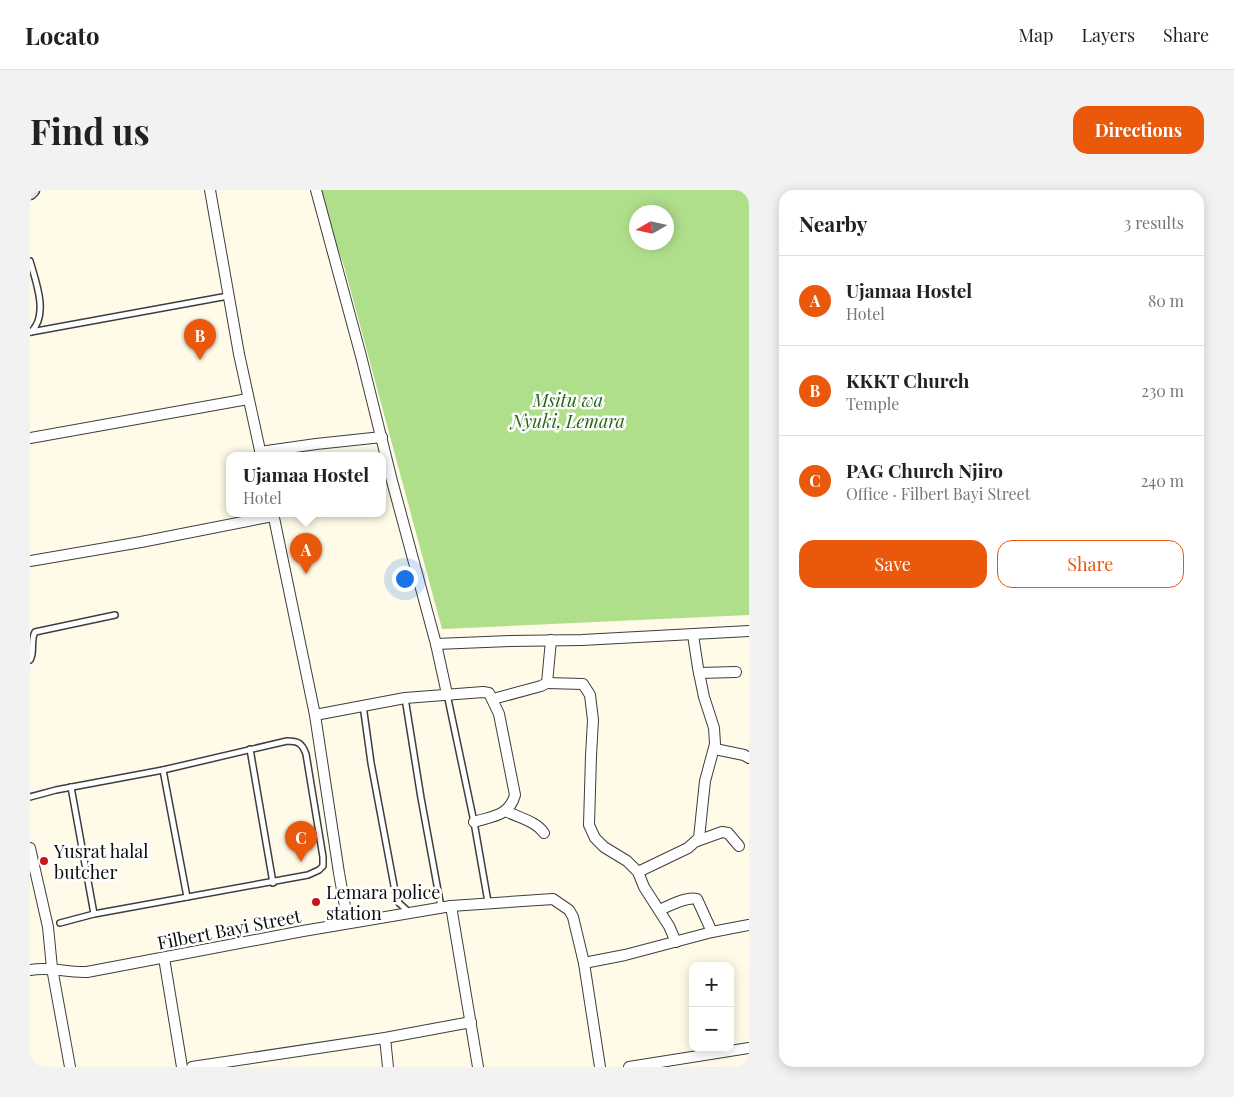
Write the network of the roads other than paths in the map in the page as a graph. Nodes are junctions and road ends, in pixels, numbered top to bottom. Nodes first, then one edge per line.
1 (33, 190) edge
2 (210, 190) edge
3 (316, 190) edge
4 (30, 193) edge
5 (30, 261) edge
6 (229, 296) junction
7 (30, 333) edge
8 (248, 399) junction
9 (382, 437) junction
10 (30, 438) edge
11 (260, 452) edge
12 (271, 452) edge
13 (386, 452) edge
14 (386, 452) edge
15 (258, 517) edge
16 (274, 517) edge
17 (30, 561) edge
18 (115, 615) dead end
19 (749, 631) edge
20 (693, 635) junction
21 (550, 640) junction
22 (436, 644) junction
23 (30, 660) edge
24 (736, 672) dead end
25 (699, 673) junction
26 (547, 683) junction
27 (447, 694) junction
28 (405, 698) junction
29 (493, 698) junction
30 (364, 705) junction
31 (315, 715) junction
32 (250, 749) junction
33 (715, 749) junction
34 (749, 758) edge
35 (163, 770) junction
36 (71, 788) junction
37 (30, 797) edge
38 (506, 811) junction
39 (474, 822) junction
40 (544, 834) dead end
41 (697, 841) junction
42 (738, 846) dead end
43 (30, 848) edge
44 (638, 872) junction
45 (273, 882) junction
46 (34, 885) edge
47 (187, 897) junction
48 (488, 902) junction
49 (446, 906) junction
50 (660, 910) junction
51 (410, 913) junction
52 (94, 914) junction
53 (348, 923) junction
54 (60, 924) dead end
55 (749, 925) edge
56 (712, 932) junction
57 (676, 942) junction
58 (164, 958) junction
59 (584, 963) junction
60 (52, 968) junction
61 (30, 970) edge
62 (471, 1022) junction
63 (385, 1038) junction
64 (749, 1048) edge
65 (273, 1055) junction
66 (70, 1067) edge
67 (182, 1067) edge
68 (192, 1067) edge
69 (274, 1067) edge
70 (388, 1067) edge
71 (478, 1067) edge
72 (600, 1067) edge
73 (629, 1067) edge

1 - 4 street
2 - 6 street
3 - 9 street
5 - 7 lane
6 - 7 lane
6 - 8 street
8 - 10 street
8 - 11 street
9 - 12 street
9 - 13 street
14 - 22 street
15 - 17 street
16 - 31 street
18 - 23 lane
19 - 20 street
20 - 21 street
20 - 25 street
21 - 22 street
21 - 26 street
22 - 27 street
24 - 25 street
25 - 33 street
26 - 29 street
26 - 44 street
27 - 28 street
27 - 29 street
27 - 39 lane
28 - 30 street
28 - 49 lane
29 - 38 street
30 - 31 street
30 - 51 lane
31 - 53 street
32 - 35 lane
32 - 45 lane
32 - 45 lane
33 - 34 street
33 - 41 street
35 - 36 lane
35 - 47 lane
36 - 37 lane
36 - 52 lane
38 - 39 street
38 - 40 street
39 - 48 lane
41 - 42 street
41 - 44 street
43 - 46 street
44 - 50 street
45 - 47 lane
46 - 60 street
47 - 52 lane
48 - 49 street, Filbert Bayi Street
48 - 59 street, Filbert Bayi Street
49 - 51 street, Filbert Bayi Street
49 - 62 street
50 - 56 street
50 - 57 street
51 - 53 street, Filbert Bayi Street
52 - 54 lane
53 - 58 street, Filbert Bayi Street
55 - 56 street
56 - 57 street
57 - 59 street
58 - 60 street, Filbert Bayi Street
58 - 67 street
59 - 72 street, Filbert Bayi Street
60 - 61 street, Filbert Bayi Street
60 - 66 street
62 - 63 street
62 - 71 street
63 - 65 street
63 - 70 street
64 - 73 street
65 - 68 street
65 - 69 street

